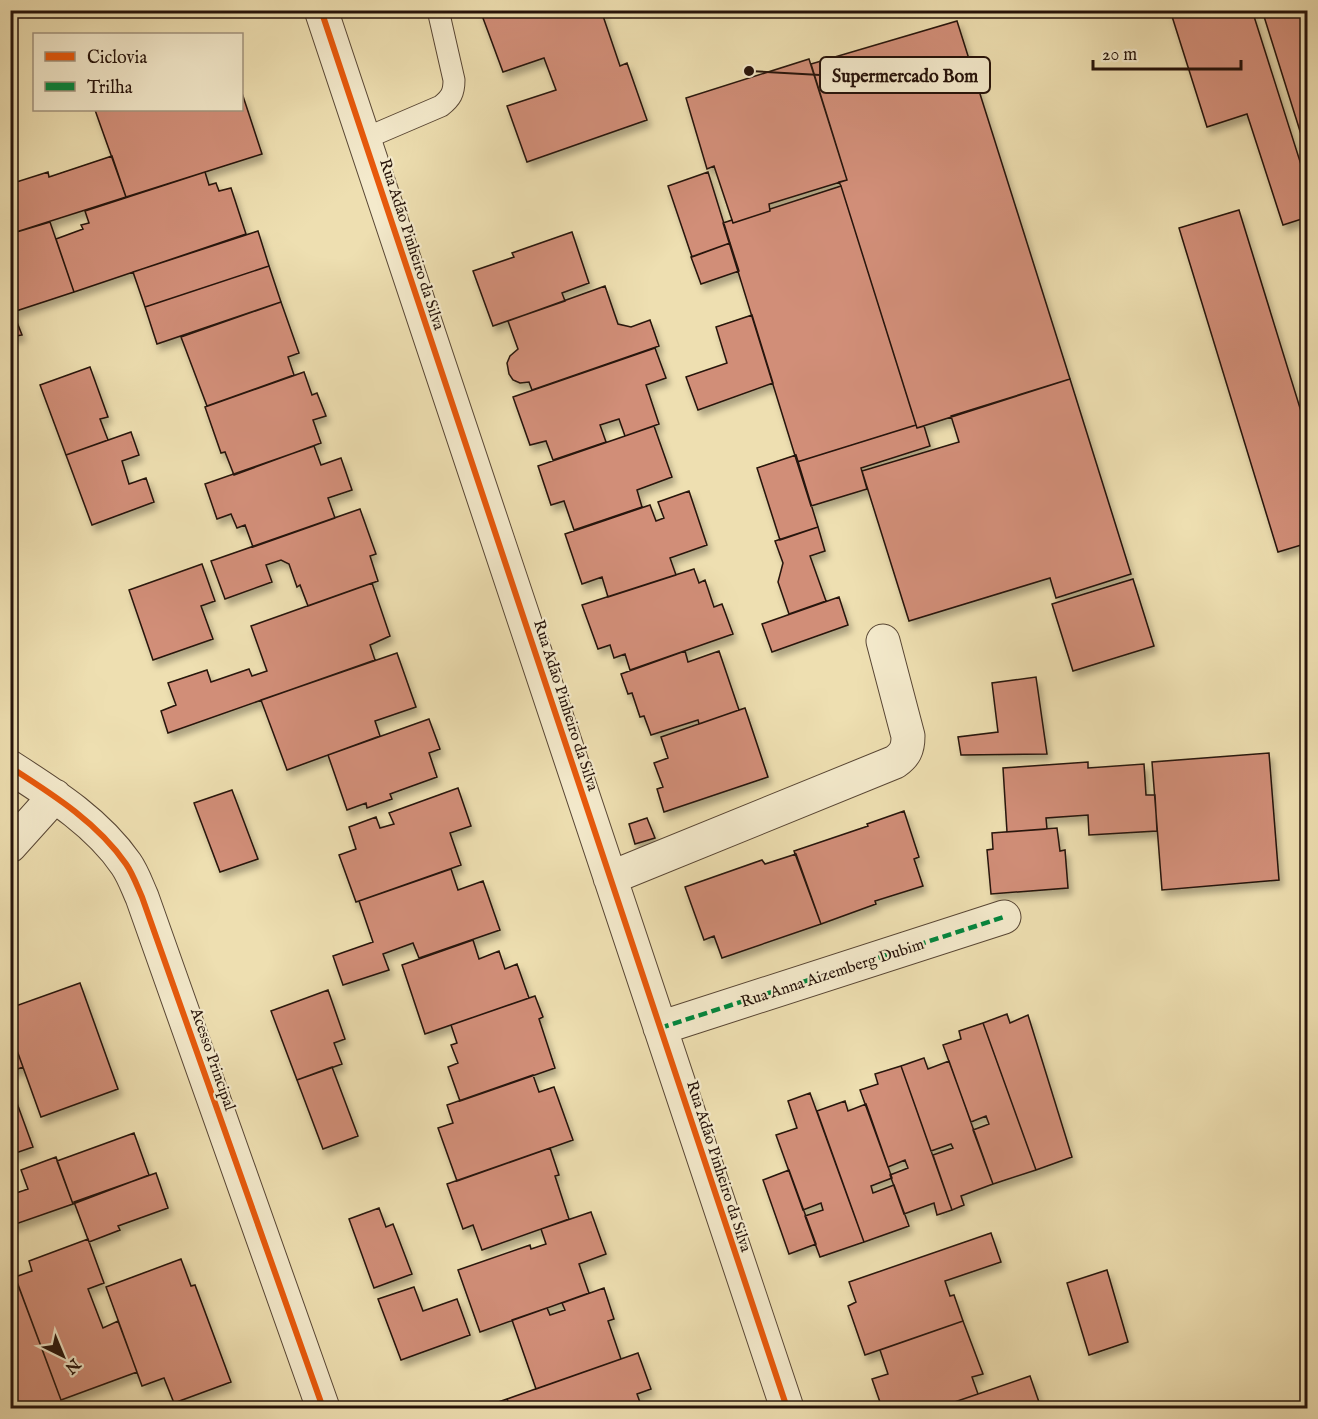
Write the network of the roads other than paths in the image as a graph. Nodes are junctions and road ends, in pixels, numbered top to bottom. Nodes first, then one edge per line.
1 (321, 10) edge
2 (438, 10) edge
3 (364, 139) junction
4 (883, 641) dead end
5 (10, 767) edge
6 (56, 796) junction
7 (10, 846) edge
8 (610, 878) junction
9 (1004, 917) dead end
10 (660, 1028) junction
11 (322, 1408) edge
12 (787, 1408) edge

1 - 3 street, Rua Adão Pinheiro da Silva
2 - 3 lane
3 - 8 street, Rua Adão Pinheiro da Silva
4 - 8 street
5 - 6 street, Acesso Principal
6 - 7 street
6 - 11 street, Acesso Principal
8 - 10 street, Rua Adão Pinheiro da Silva
9 - 10 street, Rua Anna Aizemberg Dubim
10 - 12 street, Rua Adão Pinheiro da Silva

